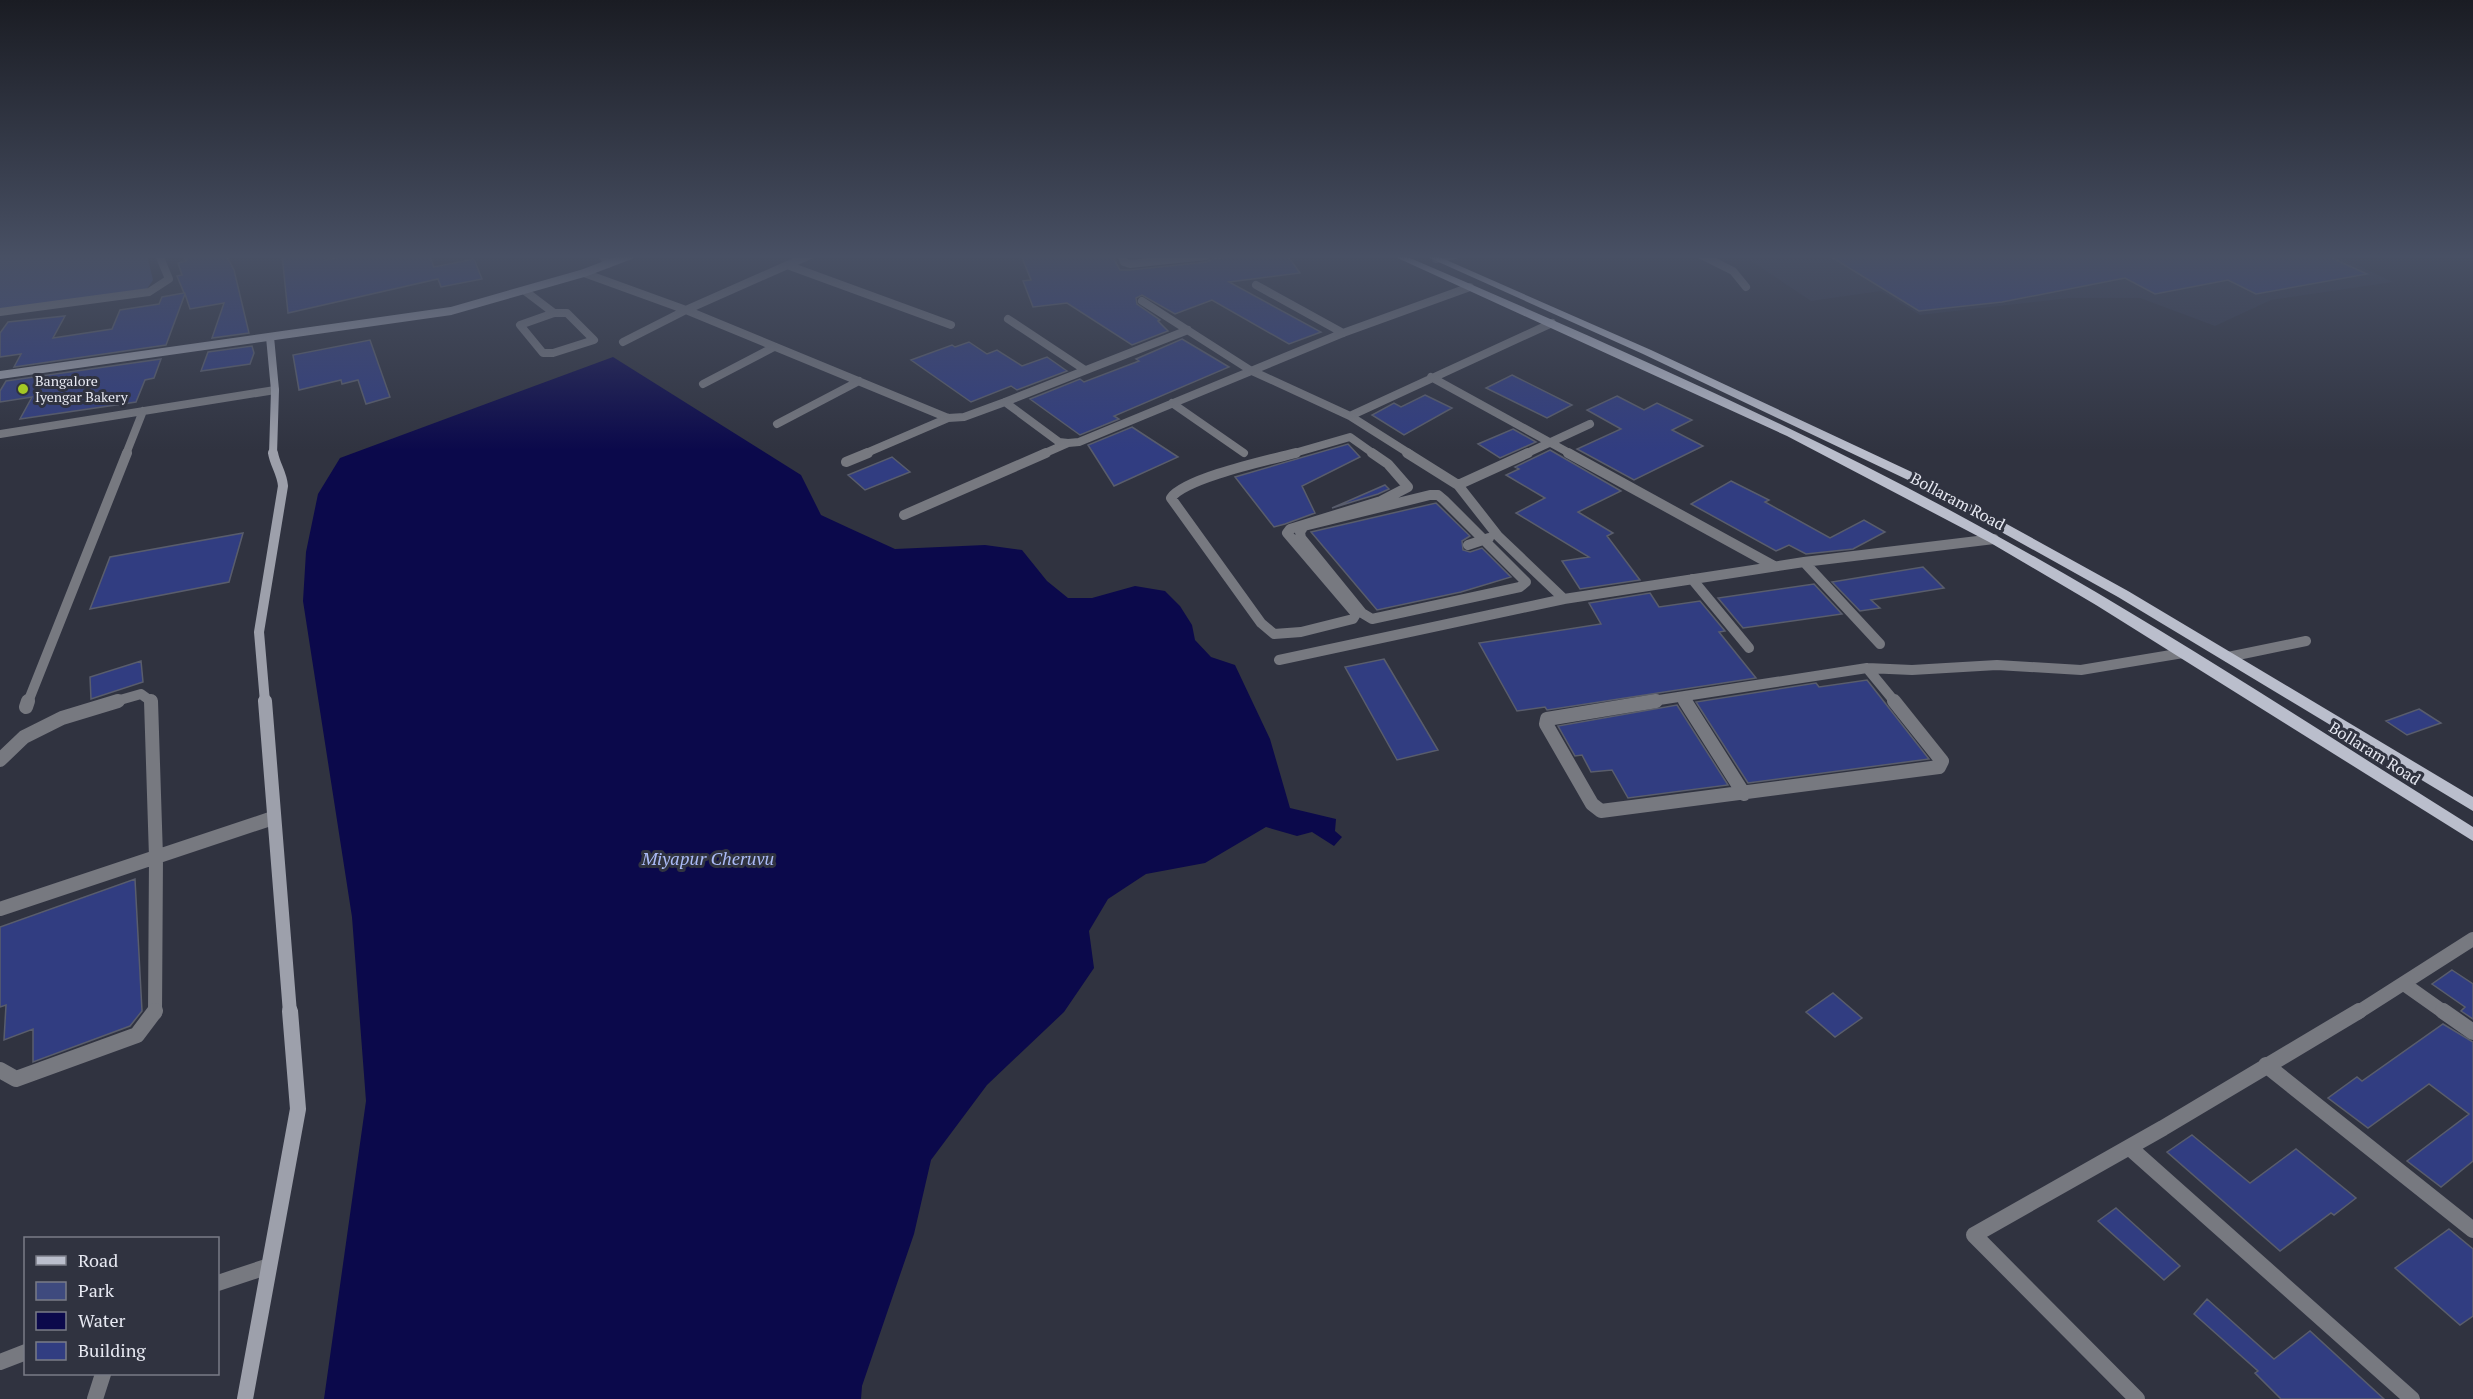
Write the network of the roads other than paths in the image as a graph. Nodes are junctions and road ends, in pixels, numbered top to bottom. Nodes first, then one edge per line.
1 (386, 320) edge
2 (533, 320) edge
3 (574, 320) edge
4 (666, 320) edge
5 (710, 320) edge
6 (938, 320) edge
7 (1010, 320) edge
8 (1173, 320) edge
9 (1320, 320) edge
10 (1378, 320) edge
11 (1546, 320) edge
12 (1575, 320) edge
13 (1552, 323) junction
14 (951, 325) dead end
15 (1188, 330) junction
16 (1343, 333) junction
17 (270, 337) junction
18 (623, 342) dead end
19 (774, 347) junction
20 (1085, 370) junction
21 (1250, 370) junction
22 (0, 375) edge
23 (1431, 377) junction
24 (859, 381) junction
25 (703, 384) dead end
26 (275, 390) junction
27 (1005, 402) junction
28 (1172, 402) junction
29 (143, 411) junction
30 (1350, 416) junction
31 (948, 418) junction
32 (777, 424) dead end
33 (1590, 424) dead end
34 (1370, 429) junction
35 (4, 434) edge
36 (1350, 437) junction
37 (1550, 442) junction
38 (1068, 443) junction
39 (0, 446) edge
40 (1244, 453) dead end
41 (1412, 456) junction
42 (846, 462) dead end
43 (1388, 464) junction
44 (1458, 485) junction
45 (904, 515) dead end
46 (1498, 536) junction
47 (1994, 539) junction
48 (1485, 540) junction
49 (1468, 545) dead end
50 (1804, 562) junction
51 (1774, 566) junction
52 (1692, 579) junction
53 (1564, 599) junction
54 (2306, 641) dead end
55 (1880, 644) dead end
56 (1749, 648) dead end
57 (2183, 652) junction
58 (2228, 657) junction
59 (1279, 660) dead end
60 (1867, 668) junction
61 (2284, 691) junction
62 (1682, 697) junction
63 (2261, 701) junction
64 (26, 707) dead end
65 (0, 760) edge
66 (1744, 794) junction
67 (2473, 805) edge
68 (273, 818) junction
69 (2473, 835) edge
70 (156, 857) junction
71 (0, 909) edge
72 (2473, 939) edge
73 (2404, 984) junction
74 (2473, 1032) edge
75 (2266, 1065) junction
76 (0, 1070) edge
77 (2130, 1148) junction
78 (2473, 1230) edge
79 (269, 1266) junction
80 (219, 1283) edge
81 (24, 1353) edge
82 (0, 1362) edge
83 (103, 1375) edge
84 (95, 1399) edge
85 (245, 1399) edge
86 (2137, 1399) edge
87 (2412, 1399) edge

1 - 17 street
2 - 3 street
4 - 18 street
5 - 19 street
6 - 14 street
7 - 20 street
8 - 15 street
9 - 16 street
10 - 16 street
11 - 13 main road, Bollaram Road
12 - 58 main road, Bollaram Road
13 - 23 street
13 - 47 main road, Bollaram Road
15 - 20 street
15 - 21 street
16 - 21 street
17 - 22 street
17 - 26 street
19 - 24 street
19 - 25 street
20 - 27 street
21 - 28 street
21 - 30 street
23 - 30 street
23 - 37 street
24 - 31 street
24 - 32 street
26 - 29 street
26 - 68 street
27 - 31 street
27 - 38 street
28 - 38 street
28 - 40 street
29 - 35 street
29 - 64 street
30 - 34 street
31 - 42 street
33 - 37 street
34 - 36 street
34 - 41 street
35 - 39 street
36 - 43 street
36 - 43 street
37 - 44 street
37 - 51 street
38 - 45 street
41 - 43 street
41 - 44 street
44 - 46 street
46 - 48 street
46 - 53 street
47 - 50 street
47 - 57 main road, Bollaram Road
48 - 48 street
48 - 49 street
50 - 51 street
50 - 55 street
51 - 52 street
52 - 53 street
52 - 56 street
53 - 59 street
54 - 58 street
57 - 60 street
57 - 63 main road, Bollaram Road
58 - 61 main road, Bollaram Road
60 - 62 street
60 - 66 street
61 - 63 main road
61 - 67 main road, Bollaram Road
62 - 66 street
62 - 66 street
63 - 69 main road, Bollaram Road
65 - 70 street
68 - 70 street
68 - 79 street
70 - 71 street
70 - 76 street
72 - 73 street
73 - 74 street
73 - 75 street
75 - 77 street
75 - 78 street
77 - 86 street
77 - 87 street
79 - 80 street
79 - 85 street
81 - 82 street
83 - 84 street

